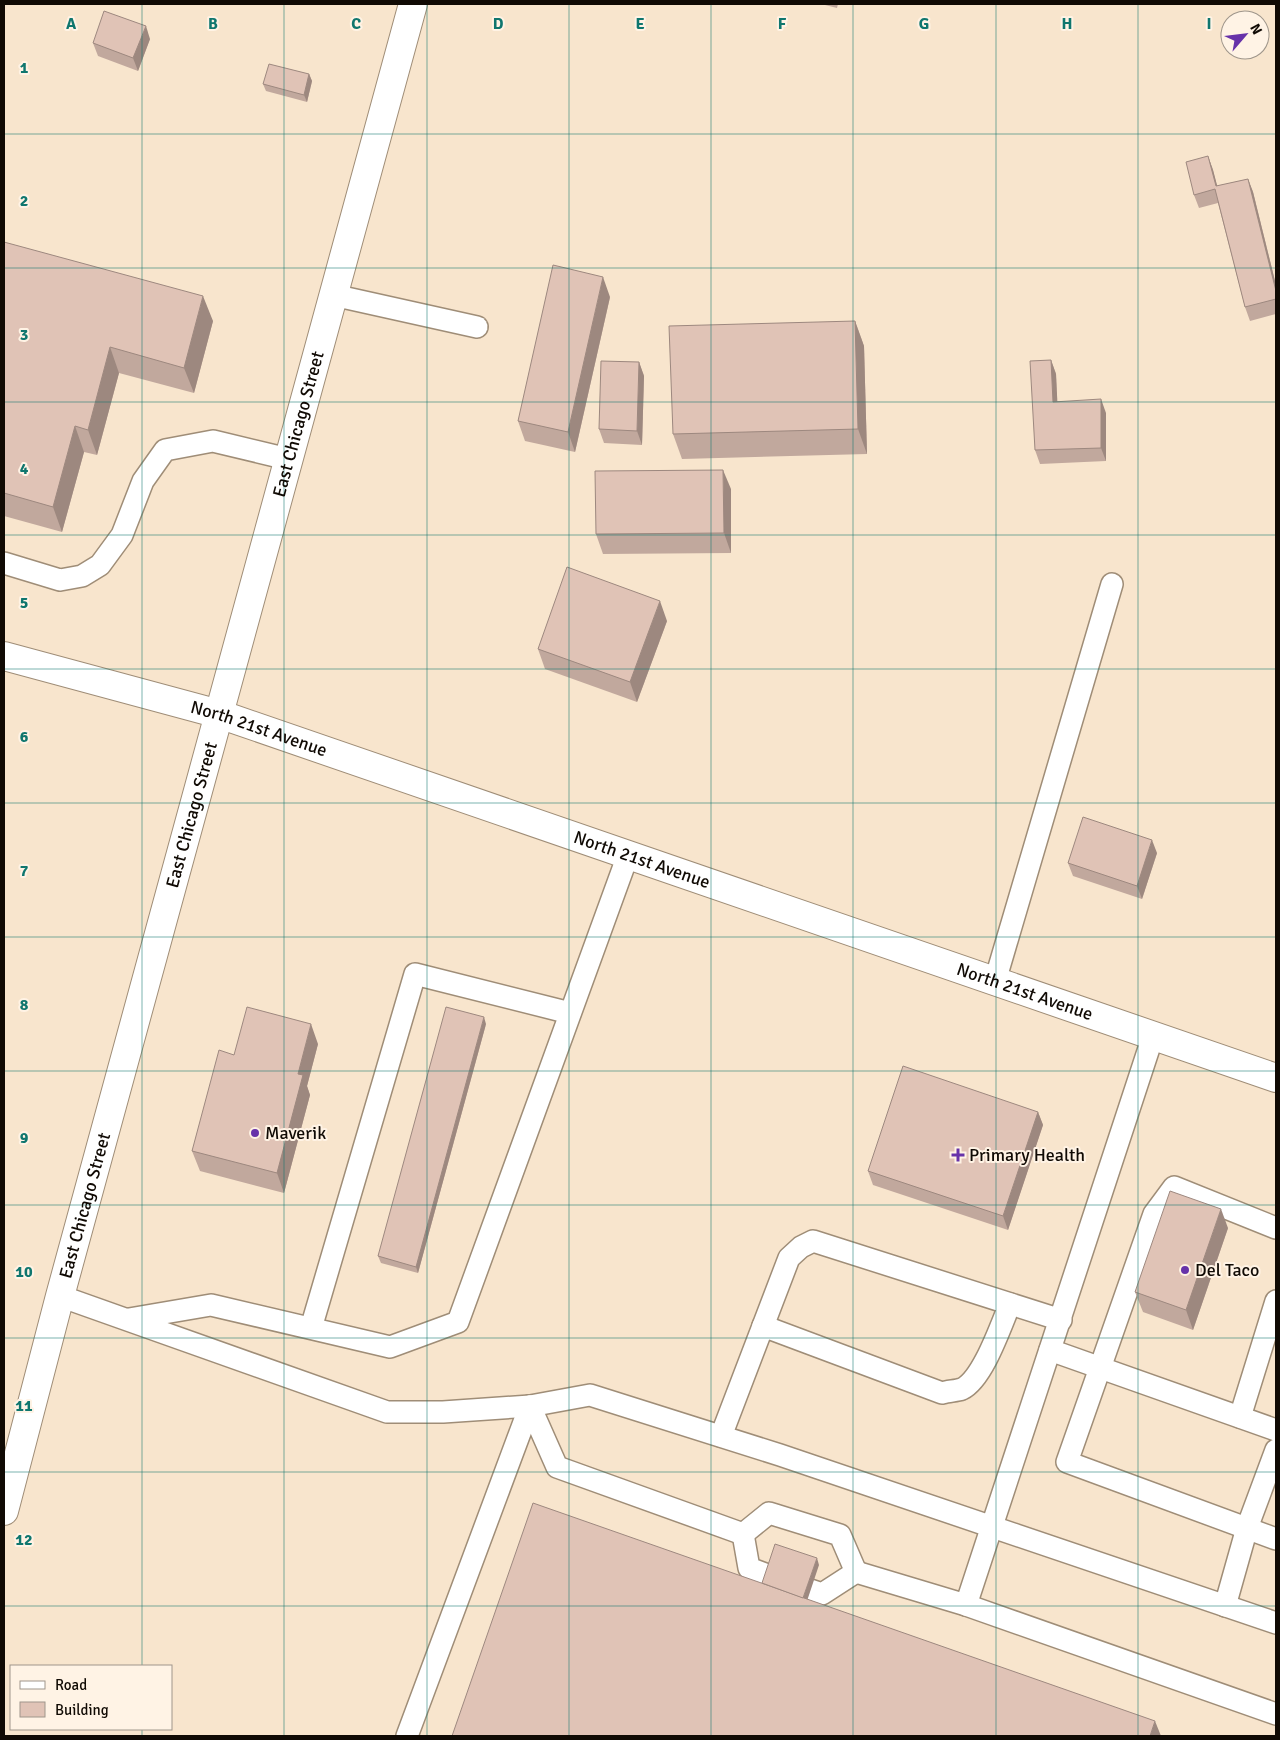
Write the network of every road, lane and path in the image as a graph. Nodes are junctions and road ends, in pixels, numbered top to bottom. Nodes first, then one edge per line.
1 (413, 4) edge
2 (334, 295) junction
3 (477, 328) dead end
4 (288, 459) junction
5 (4, 563) edge
6 (1112, 584) dead end
7 (4, 656) edge
8 (219, 714) junction
9 (628, 855) junction
10 (995, 981) junction
11 (570, 1013) junction
12 (1153, 1036) junction
13 (1276, 1078) edge
14 (1276, 1228) edge
15 (60, 1296) junction
16 (1276, 1302) edge
17 (1010, 1304) junction
18 (126, 1319) junction
19 (1061, 1320) junction
20 (763, 1326) junction
21 (311, 1328) junction
22 (1050, 1350) junction
23 (1100, 1367) junction
24 (530, 1406) junction
25 (1240, 1417) junction
26 (1276, 1430) edge
27 (720, 1436) junction
28 (1276, 1450) edge
29 (4, 1511) edge
30 (991, 1526) junction
31 (1247, 1528) junction
32 (743, 1534) junction
33 (1276, 1540) edge
34 (856, 1572) junction
35 (765, 1574) edge
36 (810, 1590) edge
37 (966, 1605) junction
38 (1225, 1606) junction
39 (1276, 1623) edge
40 (1276, 1714) edge
41 (407, 1736) edge

1 - 2 street, East Chicago Street
2 - 3 lane
2 - 4 street, East Chicago Street
4 - 5 lane
4 - 8 street, East Chicago Street
6 - 10 lane
7 - 8 street, North 21st Avenue
8 - 9 street, North 21st Avenue
8 - 15 street, East Chicago Street
9 - 10 street, North 21st Avenue
9 - 11 lane
10 - 12 street, North 21st Avenue
11 - 21 lane
11 - 21 lane
12 - 13 street, North 21st Avenue
12 - 19 lane
14 - 23 lane
15 - 18 lane
15 - 29 street, East Chicago Street
16 - 25 lane
17 - 19 lane
17 - 20 lane
17 - 20 lane
18 - 21 lane
18 - 24 lane
19 - 22 lane
20 - 27 lane
22 - 23 lane
22 - 30 lane
23 - 25 lane
23 - 31 lane
24 - 27 lane
24 - 32 lane
24 - 41 lane
25 - 26 lane
27 - 30 lane
28 - 31 lane
30 - 37 lane
30 - 38 lane
31 - 33 lane
31 - 38 lane
32 - 34 lane
32 - 35 lane
34 - 36 lane
34 - 37 lane
37 - 40 lane
38 - 39 lane

